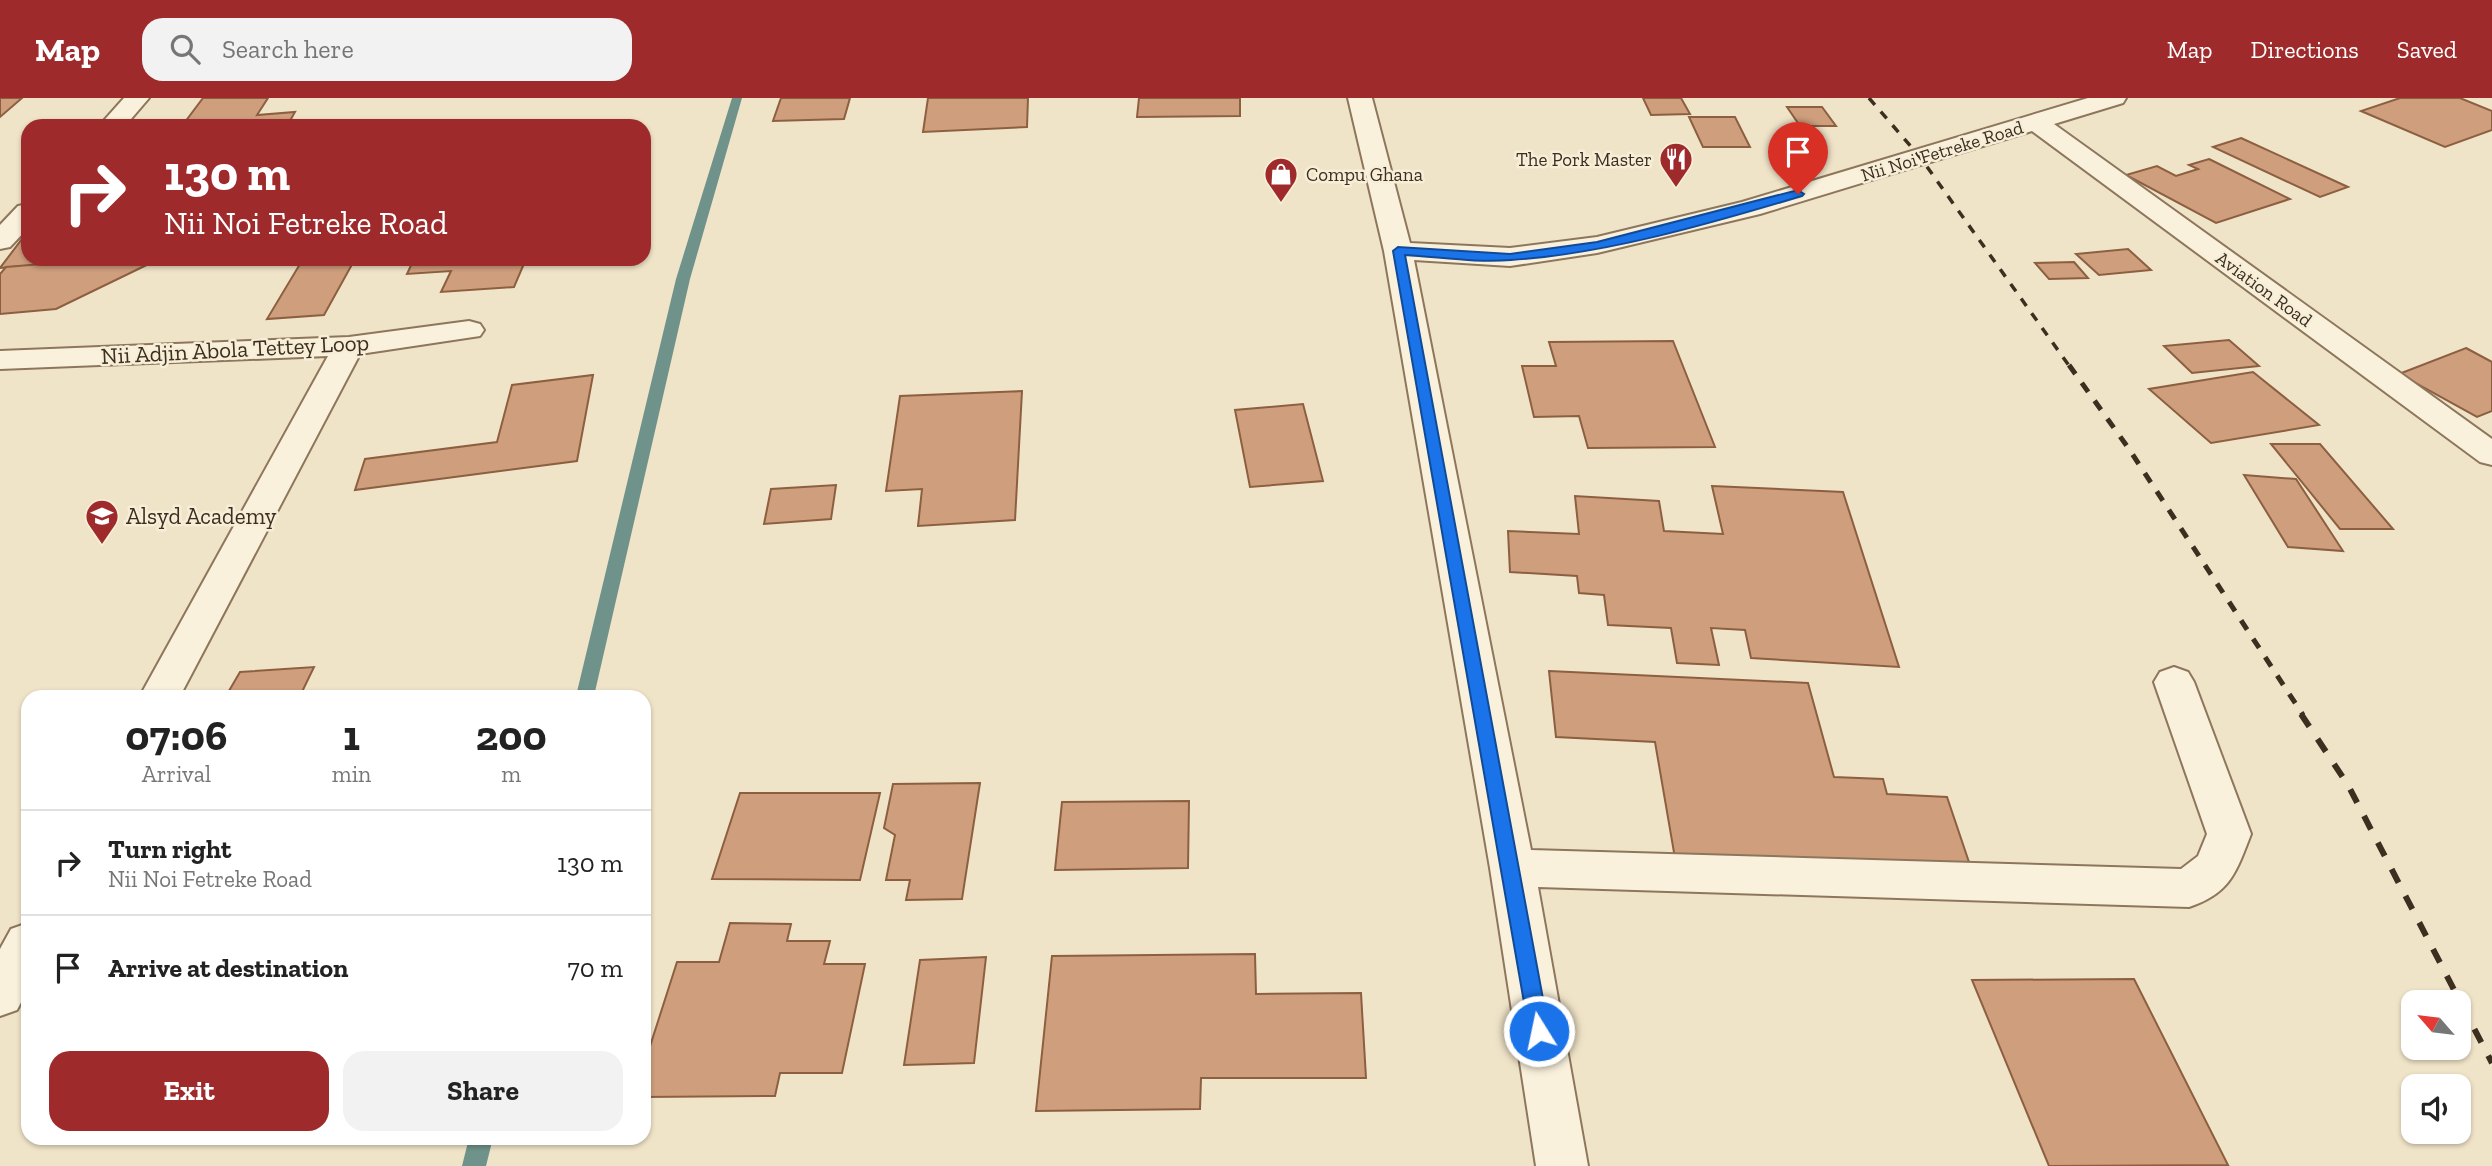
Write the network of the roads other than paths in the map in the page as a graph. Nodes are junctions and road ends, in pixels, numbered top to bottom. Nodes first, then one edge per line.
1 (137, 98) edge
2 (1360, 98) edge
3 (2114, 98) edge
4 (2070, 104) edge
5 (118, 119) edge
6 (2037, 122) junction
7 (21, 220) edge
8 (0, 242) edge
9 (1398, 251) junction
10 (469, 330) dead end
11 (349, 346) junction
12 (0, 360) edge
13 (2492, 455) edge
14 (2174, 682) dead end
15 (163, 690) edge
16 (1512, 868) junction
17 (21, 956) edge
18 (0, 995) edge
19 (1562, 1166) edge

1 - 5 street
2 - 9 street
3 - 4 street, Nii Noi Fetreke Road
4 - 6 street, Nii Noi Fetreke Road
6 - 9 street, Nii Noi Fetreke Road
6 - 13 street, Aviation Road
7 - 8 street
9 - 16 street
10 - 11 street, Nii Adjin Abola Tettey Loop
11 - 12 street, Nii Adjin Abola Tettey Loop
11 - 15 street
14 - 16 street
16 - 19 street
17 - 18 street

